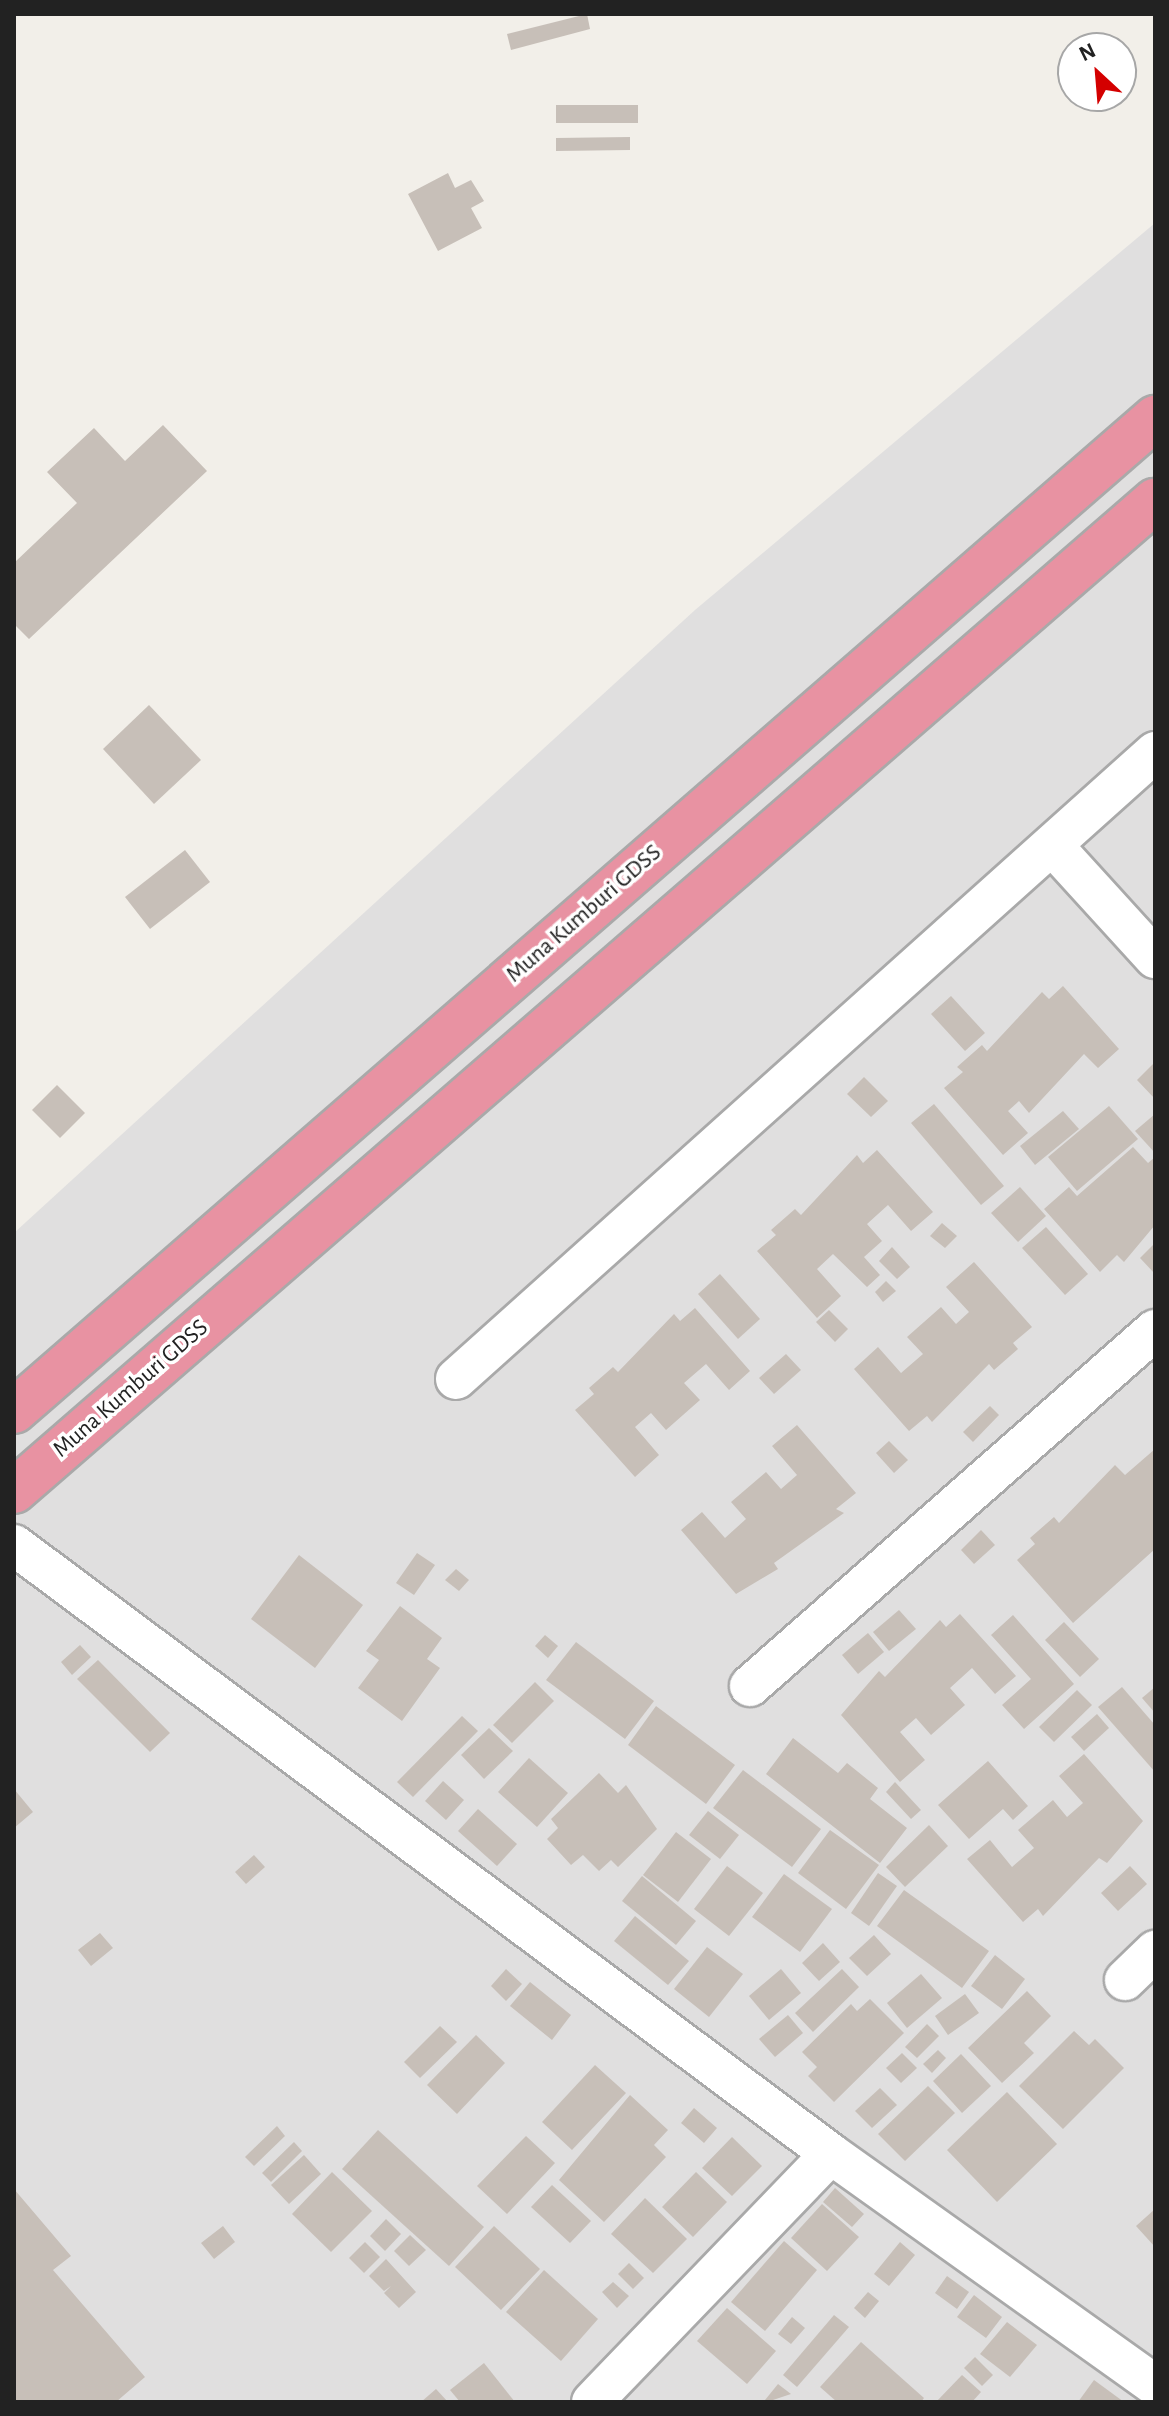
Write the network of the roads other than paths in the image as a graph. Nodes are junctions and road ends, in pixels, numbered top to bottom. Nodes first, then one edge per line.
1 (1155, 418) edge
2 (1155, 501) edge
3 (1155, 752) edge
4 (1052, 845) junction
5 (1155, 958) edge
6 (1155, 1330) edge
7 (456, 1379) dead end
8 (14, 1411) edge
9 (14, 1491) edge
10 (14, 1545) edge
11 (750, 1686) dead end
12 (1155, 1951) edge
13 (1125, 1980) dead end
14 (831, 2154) junction
15 (1155, 2385) edge
16 (592, 2402) edge

1 - 8 highway, Muna Kumburi GDSS
2 - 9 highway, Muna Kumburi GDSS
3 - 4 street
4 - 5 street
4 - 7 street
6 - 11 street
10 - 14 street
12 - 13 street
14 - 15 street
14 - 16 street

